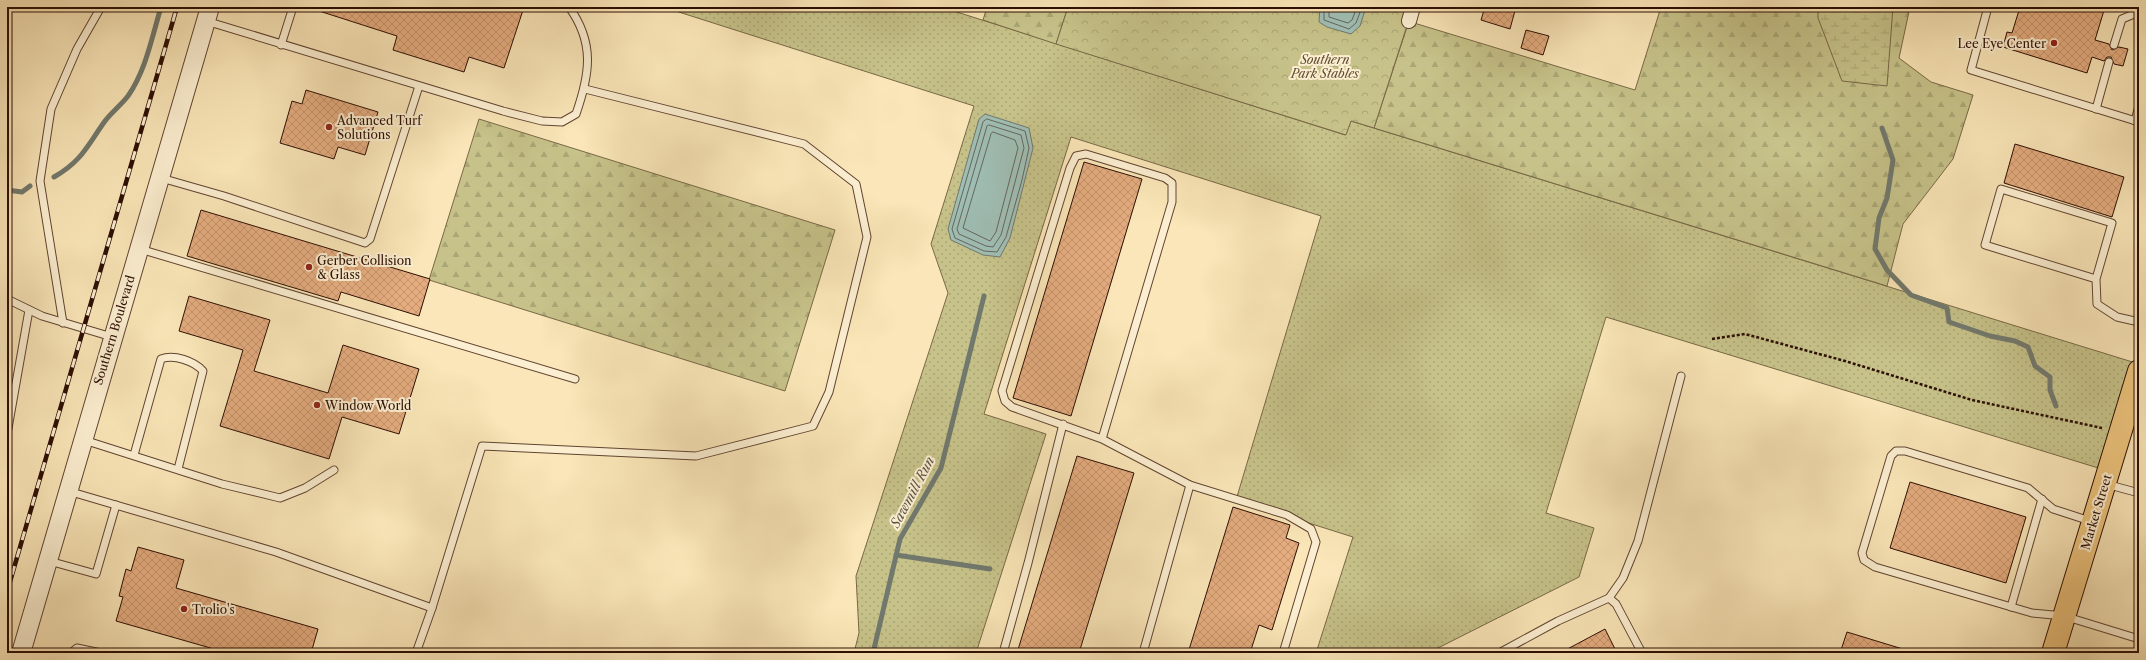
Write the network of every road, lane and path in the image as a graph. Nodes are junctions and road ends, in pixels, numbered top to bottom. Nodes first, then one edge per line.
1 (101, 7) edge
2 (293, 7) edge
3 (569, 7) edge
4 (1413, 7) edge
5 (1988, 7) edge
6 (208, 14) edge
7 (2139, 16) edge
8 (1409, 21) dead end
9 (281, 45) junction
10 (2114, 45) dead end
11 (2109, 62) dead end
12 (418, 86) junction
13 (585, 89) junction
14 (2139, 106) edge
15 (2096, 109) junction
16 (2137, 121) edge
17 (160, 178) junction
18 (139, 248) junction
19 (2096, 279) junction
20 (7, 299) edge
21 (29, 310) junction
22 (2139, 322) edge
23 (63, 323) junction
24 (112, 337) junction
25 (1712, 339) dead end
26 (2139, 371) edge
27 (1682, 376) dead end
28 (575, 379) dead end
29 (1063, 424) junction
30 (2120, 432) junction
31 (7, 434) edge
32 (82, 439) junction
33 (1102, 439) junction
34 (134, 455) junction
35 (178, 469) junction
36 (334, 470) dead end
37 (2104, 483) junction
38 (1190, 486) junction
39 (67, 491) junction
40 (2139, 493) edge
41 (2042, 499) junction
42 (116, 506) junction
43 (2093, 521) junction
44 (47, 561) junction
45 (1609, 598) junction
46 (2011, 607) junction
47 (432, 608) junction
48 (2064, 616) junction
49 (2139, 639) edge
50 (21, 653) edge
51 (70, 653) edge
52 (101, 653) edge
53 (416, 653) edge
54 (1003, 653) edge
55 (1143, 653) edge
56 (1283, 653) edge
57 (1499, 653) edge
58 (1642, 653) edge
59 (2053, 653) edge

1 - 23 lane
2 - 9 lane
3 - 13 lane
4 - 8 street
5 - 15 lane
6 - 9 lane
6 - 17 street, Southern Boulevard
7 - 10 lane
9 - 12 lane
11 - 15 lane
12 - 13 lane
12 - 17 lane
13 - 47 lane
14 - 16 lane
15 - 16 lane
17 - 18 street, Southern Boulevard
18 - 24 street, Southern Boulevard
18 - 28 lane
19 - 19 lane
19 - 22 lane
20 - 21 lane
21 - 23 lane
21 - 31 lane
23 - 24 lane
24 - 32 street, Southern Boulevard
25 - 30 path
26 - 30 main road, Market Street
27 - 45 lane
29 - 33 lane
29 - 33 lane
29 - 54 lane
30 - 37 main road, Market Street
32 - 34 lane
32 - 39 street, Southern Boulevard
33 - 38 lane
34 - 35 lane
34 - 35 lane
35 - 36 lane
37 - 40 lane
37 - 43 main road, Market Street
38 - 55 lane
38 - 56 lane
39 - 42 lane
39 - 44 street, Southern Boulevard
41 - 43 lane
41 - 46 lane
41 - 46 lane
42 - 44 lane
42 - 47 lane
43 - 48 main road, Market Street
44 - 50 street, Southern Boulevard
45 - 57 lane
45 - 58 lane
46 - 48 lane
47 - 53 lane
48 - 49 lane
48 - 59 main road, Market Street
51 - 52 lane

